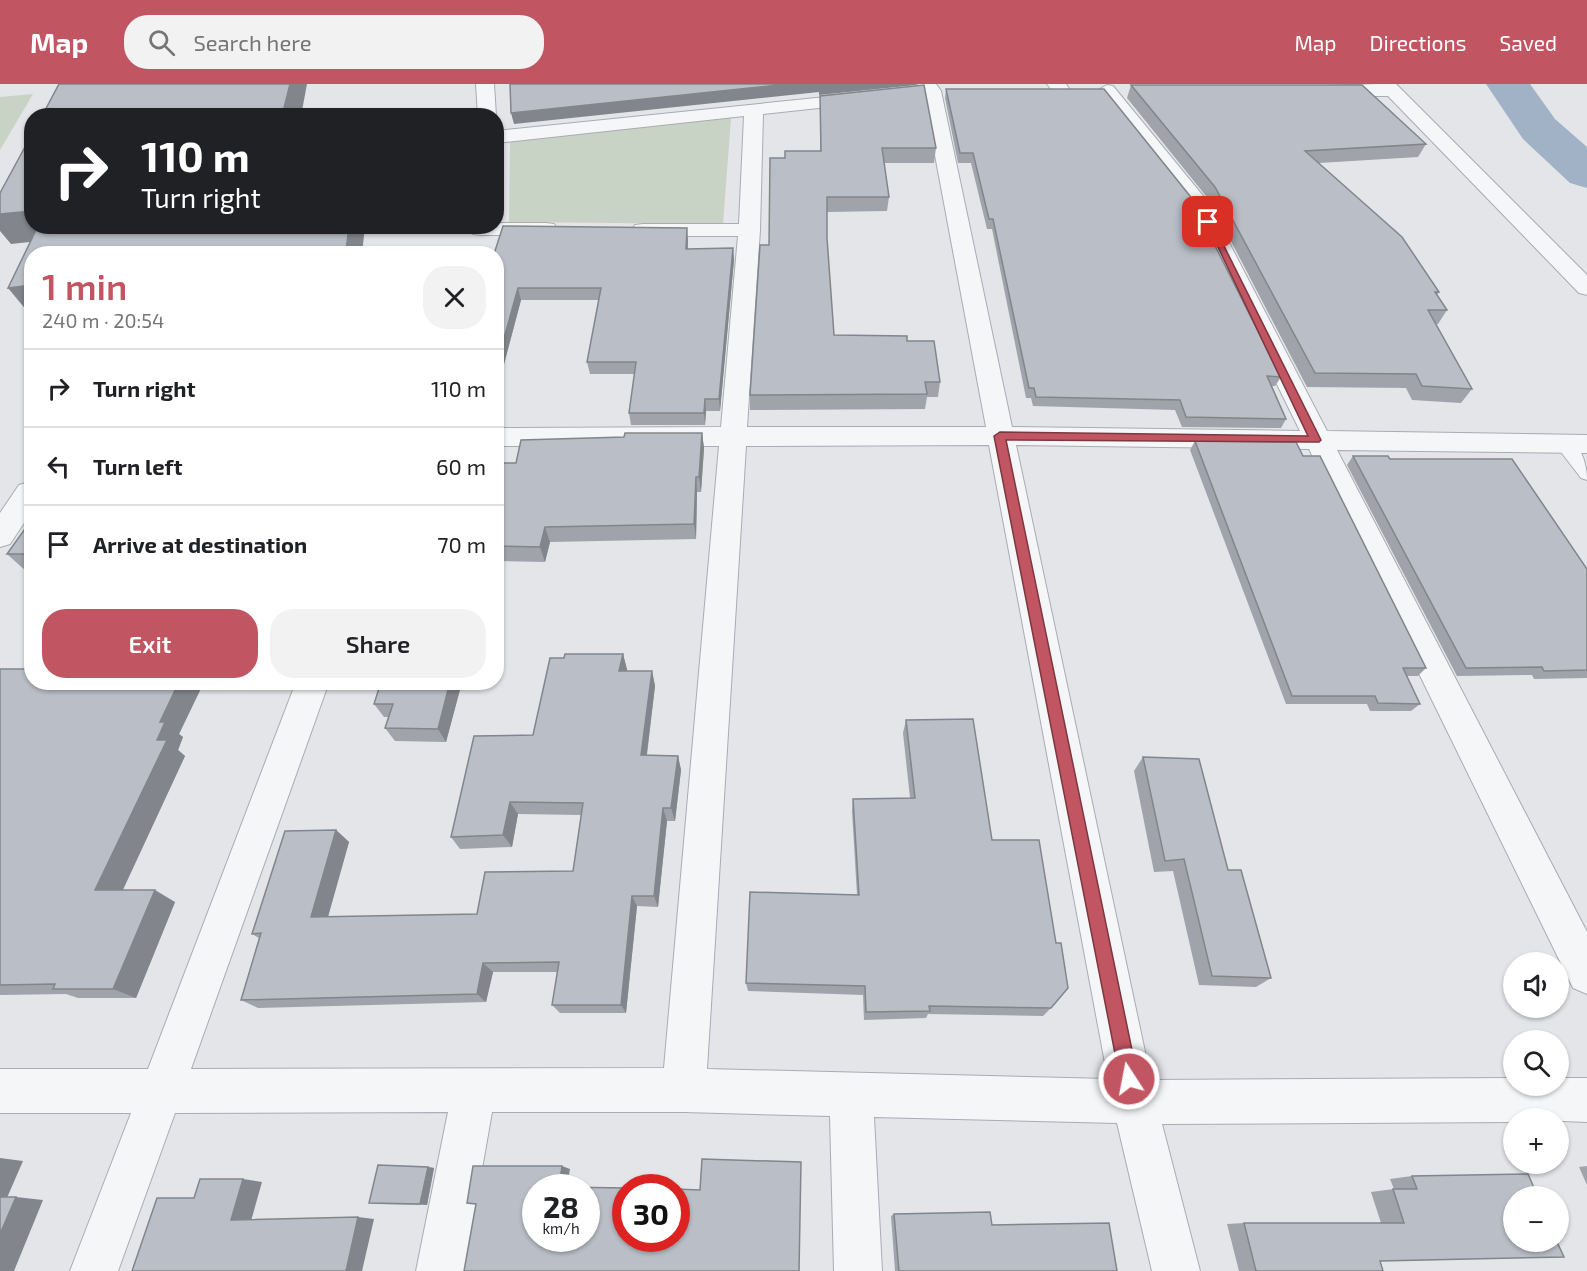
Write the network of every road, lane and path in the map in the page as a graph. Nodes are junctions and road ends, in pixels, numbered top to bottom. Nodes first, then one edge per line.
1 (485, 84) edge
2 (1059, 87) edge
3 (1388, 88) edge
4 (931, 90) edge
5 (1038, 90) edge
6 (1308, 91) edge
7 (884, 96) edge
8 (486, 108) edge
9 (754, 109) junction
10 (504, 136) edge
11 (562, 229) edge
12 (621, 230) edge
13 (749, 230) junction
14 (504, 232) edge
15 (1587, 288) edge
16 (734, 436) junction
17 (1000, 436) junction
18 (504, 437) edge
19 (1316, 440) junction
20 (1575, 443) edge
21 (1587, 474) edge
22 (24, 493) edge
23 (0, 496) edge
24 (24, 501) edge
25 (0, 536) edge
26 (310, 690) edge
27 (1587, 974) edge
28 (684, 1090) junction
29 (0, 1091) edge
30 (161, 1091) junction
31 (474, 1091) junction
32 (851, 1095) junction
33 (1587, 1100) edge
34 (1134, 1102) junction
35 (94, 1271) edge
36 (440, 1271) edge
37 (858, 1271) edge
38 (1176, 1271) edge

1 - 8 street
2 - 5 street
2 - 19 street
3 - 6 street
3 - 15 street
4 - 17 street
7 - 9 street
9 - 10 street
9 - 13 street
11 - 14 street
12 - 13 street
13 - 16 street
16 - 17 street
16 - 18 street
16 - 28 street
17 - 19 street
17 - 34 street
19 - 20 street
19 - 27 street
20 - 21 lane
22 - 23 street
24 - 25 street
26 - 30 street
28 - 31 street
28 - 32 street
29 - 30 street
30 - 31 street
30 - 35 street
31 - 36 street
32 - 34 street
32 - 37 street
33 - 34 street
34 - 38 street

